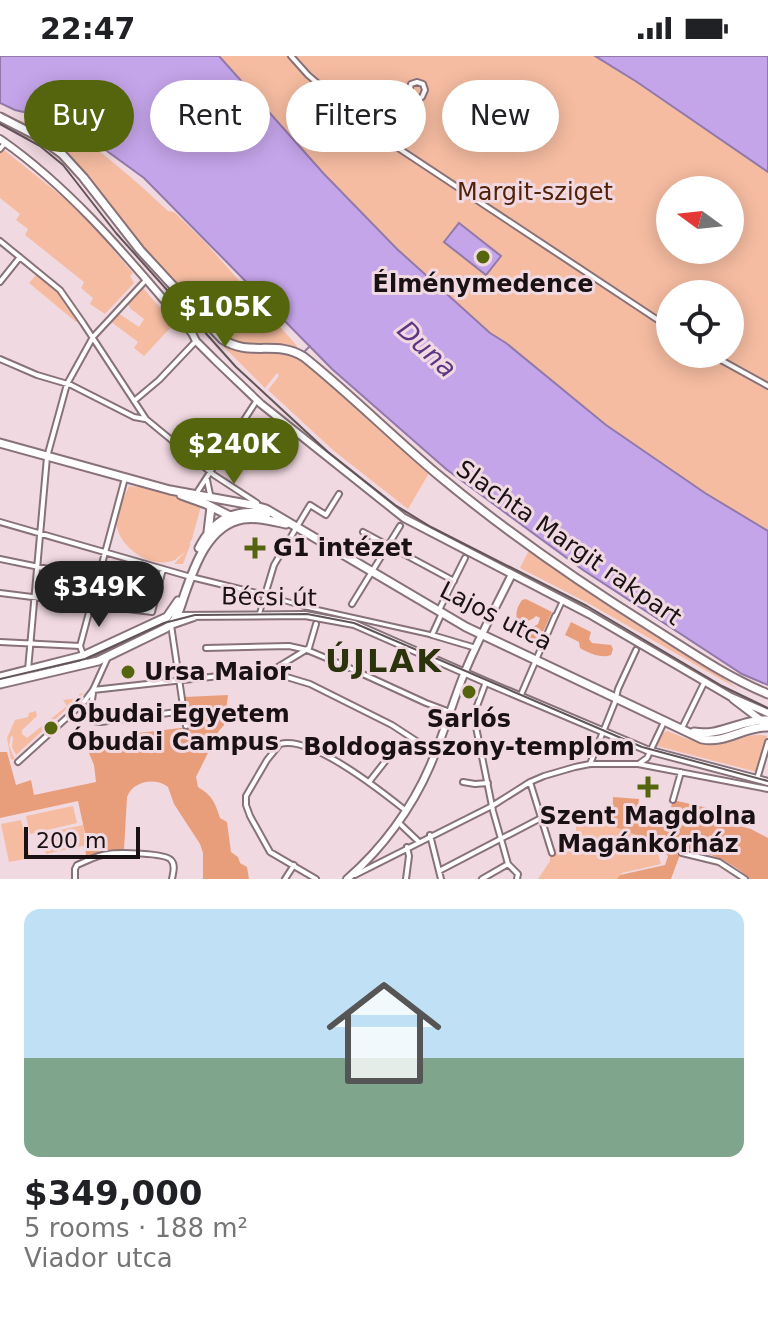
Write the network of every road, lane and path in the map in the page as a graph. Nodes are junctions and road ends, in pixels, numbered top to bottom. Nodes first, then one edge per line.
1 (291, 56) edge
2 (314, 80) edge
3 (406, 106) joint
4 (0, 117) edge
5 (2, 144) edge
6 (404, 152) edge
7 (0, 241) edge
8 (20, 257) junction
9 (146, 280) junction
10 (0, 282) edge
11 (656, 319) edge
12 (93, 337) junction
13 (196, 341) junction
14 (0, 359) edge
15 (735, 368) edge
16 (67, 384) junction
17 (768, 386) edge
18 (257, 400) junction
19 (134, 401) junction
20 (146, 419) junction
21 (0, 443) edge
22 (47, 457) junction
23 (210, 472) junction
24 (206, 477) junction
25 (125, 478) junction
26 (170, 490) junction
27 (196, 494) junction
28 (339, 494) dead end
29 (210, 497) junction
30 (214, 508) junction
31 (266, 509) junction
32 (229, 516) junction
33 (281, 518) junction
34 (242, 519) junction
35 (0, 522) edge
36 (400, 526) dead end
37 (294, 527) junction
38 (39, 532) junction
39 (363, 532) dead end
40 (207, 534) junction
41 (389, 545) junction
42 (105, 551) junction
43 (465, 558) dead end
44 (0, 559) edge
45 (37, 566) junction
46 (163, 569) junction
47 (371, 572) junction
48 (512, 574) junction
49 (189, 577) junction
50 (97, 579) junction
51 (454, 581) junction
52 (0, 593) edge
53 (265, 595) junction
54 (34, 598) junction
55 (563, 600) junction
56 (352, 604) dead end
57 (90, 605) junction
58 (440, 612) junction
59 (180, 613) junction
60 (259, 615) junction
61 (196, 616) junction
62 (555, 616) joint
63 (169, 621) junction
64 (316, 624) dead end
65 (432, 635) junction
66 (481, 635) junction
67 (0, 642) edge
68 (31, 644) junction
69 (80, 646) junction
70 (206, 648) dead end
71 (476, 648) junction
72 (307, 650) junction
73 (636, 650) dead end
74 (83, 656) junction
75 (535, 660) junction
76 (101, 664) junction
77 (76, 665) junction
78 (28, 670) junction
79 (273, 670) junction
80 (465, 673) junction
81 (0, 677) edge
82 (180, 680) junction
83 (705, 681) junction
84 (486, 682) junction
85 (0, 684) edge
86 (93, 690) junction
87 (768, 694) edge
88 (520, 697) junction
89 (616, 697) junction
90 (731, 697) junction
91 (743, 708) junction
92 (184, 711) junction
93 (450, 712) junction
94 (768, 713) edge
95 (665, 720) junction
96 (766, 723) edge
97 (738, 724) junction
98 (186, 726) dead end
99 (685, 729) junction
100 (603, 731) junction
101 (768, 742) edge
102 (398, 745) dead end
103 (437, 749) junction
104 (651, 751) junction
105 (18, 762) dead end
106 (590, 764) junction
107 (638, 764) junction
108 (681, 772) junction
109 (757, 779) junction
110 (369, 782) junction
111 (463, 782) dead end
112 (530, 782) junction
113 (768, 782) edge
114 (488, 783) junction
115 (768, 789) edge
116 (673, 800) dead end
117 (492, 806) junction
118 (405, 810) junction
119 (608, 814) dead end
120 (541, 818) junction
121 (398, 822) junction
122 (430, 835) junction
123 (501, 839) junction
124 (418, 841) junction
125 (407, 847) junction
126 (552, 853) dead end
127 (682, 853) dead end
128 (371, 857) junction
129 (380, 861) junction
130 (508, 864) junction
131 (294, 865) junction
132 (439, 871) junction
133 (736, 871) junction
134 (348, 878) edge
135 (75, 879) edge
136 (172, 879) edge
137 (285, 879) edge
138 (316, 879) edge
139 (406, 879) edge
140 (441, 879) edge
141 (482, 879) edge
142 (517, 879) edge
143 (733, 879) edge
144 (745, 879) edge

1 - 2 street
3 - 3 street
4 - 87 main road, Slachta Margit rakpart
5 - 9 street
6 - 11 street
7 - 8 street, Lajos utca
8 - 10 street
8 - 12 street, Lajos utca
9 - 12 street
9 - 13 street
12 - 16 street
12 - 19 street, Lajos utca
13 - 18 street
13 - 19 street
14 - 16 street
15 - 17 street
16 - 20 street
16 - 22 street
18 - 23 street
18 - 48 street
19 - 20 street, Lajos utca
20 - 23 street, Lajos utca
21 - 22 main road
22 - 25 main road
22 - 38 street
23 - 24 street
23 - 31 street, Lajos utca
24 - 27 street
24 - 29 street
25 - 26 main road
25 - 42 street
26 - 27 main road, Lajos utca
26 - 30 main road, Lajos utca
27 - 29 main road, Lajos utca
28 - 37 street
29 - 30 street
29 - 31 main road, Lajos utca
30 - 32 main road, Lajos utca
30 - 40 main road
31 - 33 main road, Lajos utca
32 - 33 main road
32 - 34 main road, Lajos utca
32 - 40 main road
33 - 37 main road, Lajos utca
34 - 37 main road, Lajos utca
34 - 49 main road
35 - 38 street
36 - 41 street
37 - 47 main road, Lajos utca
37 - 53 street
38 - 42 street
38 - 45 street
39 - 41 street
40 - 49 main road
41 - 47 street
41 - 51 street
42 - 46 street
42 - 50 street
43 - 51 street
44 - 45 street
45 - 50 street
45 - 54 street
46 - 49 street
46 - 57 street
47 - 56 street
47 - 58 main road, Lajos utca
48 - 55 street
48 - 66 street
49 - 53 street
49 - 59 main road
49 - 63 main road
50 - 57 street
51 - 58 street
52 - 54 street
53 - 60 street
53 - 65 street
54 - 57 street
54 - 68 street
55 - 62 street
55 - 83 street
57 - 69 street
58 - 65 street
58 - 66 main road, Lajos utca
59 - 61 street, Bécsi út
59 - 63 main road
60 - 61 street, Bécsi út
60 - 80 street, Bécsi út
61 - 63 street, Bécsi út
62 - 75 street
63 - 74 main road, Bécsi út
63 - 76 main road, Bécsi út
63 - 82 street
64 - 72 street
65 - 71 street
66 - 71 street
66 - 75 main road, Lajos utca
67 - 68 street
68 - 69 street
68 - 78 street
69 - 74 street
70 - 72 street
71 - 80 street
72 - 79 street
72 - 93 street
73 - 89 street
74 - 77 street
74 - 78 main road, Bécsi út
75 - 88 street
75 - 89 main road, Lajos utca
76 - 77 main road, Bécsi út
76 - 86 street
77 - 85 main road, Bécsi út
78 - 81 main road, Bécsi út
79 - 82 street
79 - 103 street
80 - 84 street, Bécsi út
80 - 93 street
82 - 86 street
82 - 92 street
83 - 90 street
83 - 99 street
84 - 88 street, Bécsi út
84 - 114 street
86 - 92 street
86 - 105 street
88 - 100 street, Bécsi út
89 - 95 main road, Lajos utca
89 - 100 street
90 - 91 street
90 - 94 street
91 - 96 street
91 - 97 street
92 - 98 street
93 - 103 street
95 - 99 main road, Lajos utca
95 - 104 street
96 - 97 main road
96 - 99 main road
97 - 99 main road
100 - 104 street, Bécsi út
100 - 106 street
101 - 109 street
102 - 110 street
103 - 118 street
104 - 107 street
104 - 109 street, Bécsi út
106 - 107 street
106 - 112 street
107 - 108 street
108 - 115 street
108 - 116 street
109 - 113 street, Bécsi út
110 - 118 street
110 - 131 street
111 - 114 street
112 - 117 street
112 - 120 street
114 - 117 street
117 - 122 street
117 - 123 street
118 - 121 street
119 - 120 street
120 - 123 street
120 - 126 street
121 - 124 street
121 - 128 street
122 - 124 street
122 - 132 street
123 - 130 street
123 - 132 street
124 - 125 street
125 - 129 street
125 - 139 street
127 - 133 street
128 - 129 street
128 - 134 street
129 - 134 street
130 - 141 street
130 - 142 street
131 - 137 street
131 - 138 street
132 - 140 street
133 - 143 street
133 - 144 street
135 - 136 street

